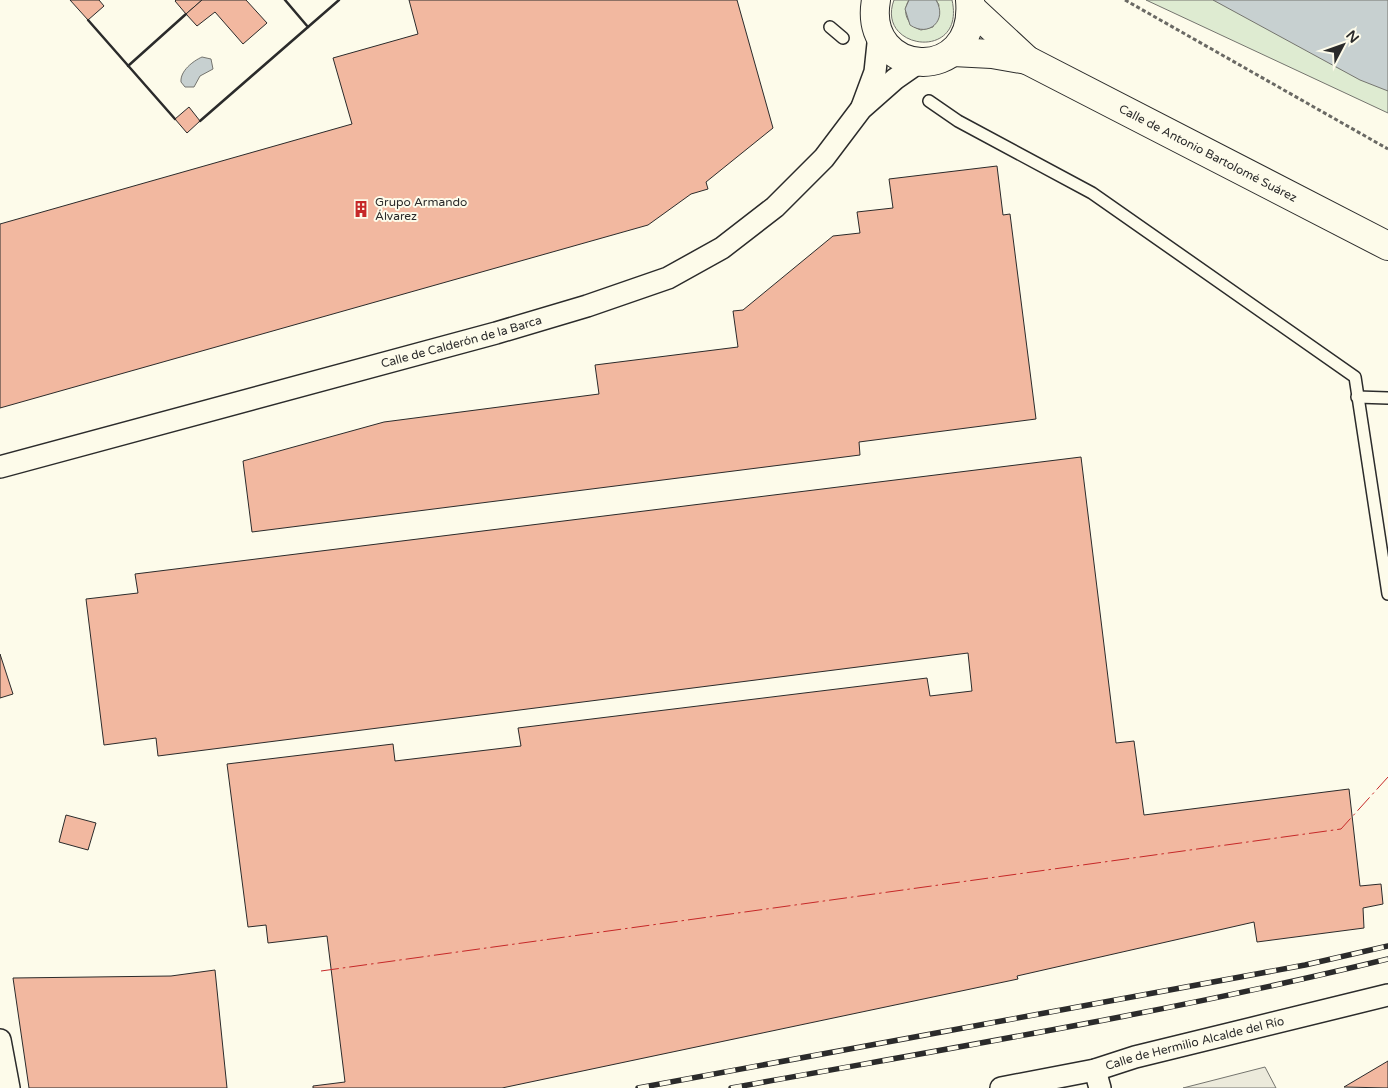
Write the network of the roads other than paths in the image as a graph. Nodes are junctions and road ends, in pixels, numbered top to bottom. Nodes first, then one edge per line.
1 (876, 0) edge
2 (971, 4) edge
3 (830, 27) dead end
4 (879, 34) junction
5 (843, 38) dead end
6 (953, 52) junction
7 (1027, 60) junction
8 (918, 63) junction
9 (929, 101) dead end
10 (861, 109) junction
11 (1388, 246) edge
12 (1357, 397) junction
13 (1388, 398) edge
14 (0, 467) edge
15 (1388, 594) edge
16 (1388, 995) edge
17 (0, 1040) edge
18 (1098, 1079) edge
19 (10, 1088) edge
20 (1001, 1088) edge

1 - 4 main road
2 - 6 main road
2 - 7 main road, Calle de Antonio Bartolomé Suárez
3 - 5 lane
4 - 8 main road
4 - 10 street, Calle de Calderón de la Barca
6 - 7 main road, Calle de Antonio Bartolomé Suárez
6 - 8 main road
7 - 11 main road, Calle de Antonio Bartolomé Suárez
8 - 10 street, Calle de Calderón de la Barca
9 - 12 lane
10 - 14 street, Calle de Calderón de la Barca
12 - 13 lane
12 - 15 lane
16 - 18 street, Calle de Hermilio Alcalde del Río
17 - 19 street
18 - 20 street, Calle de Hermilio Alcalde del Río

